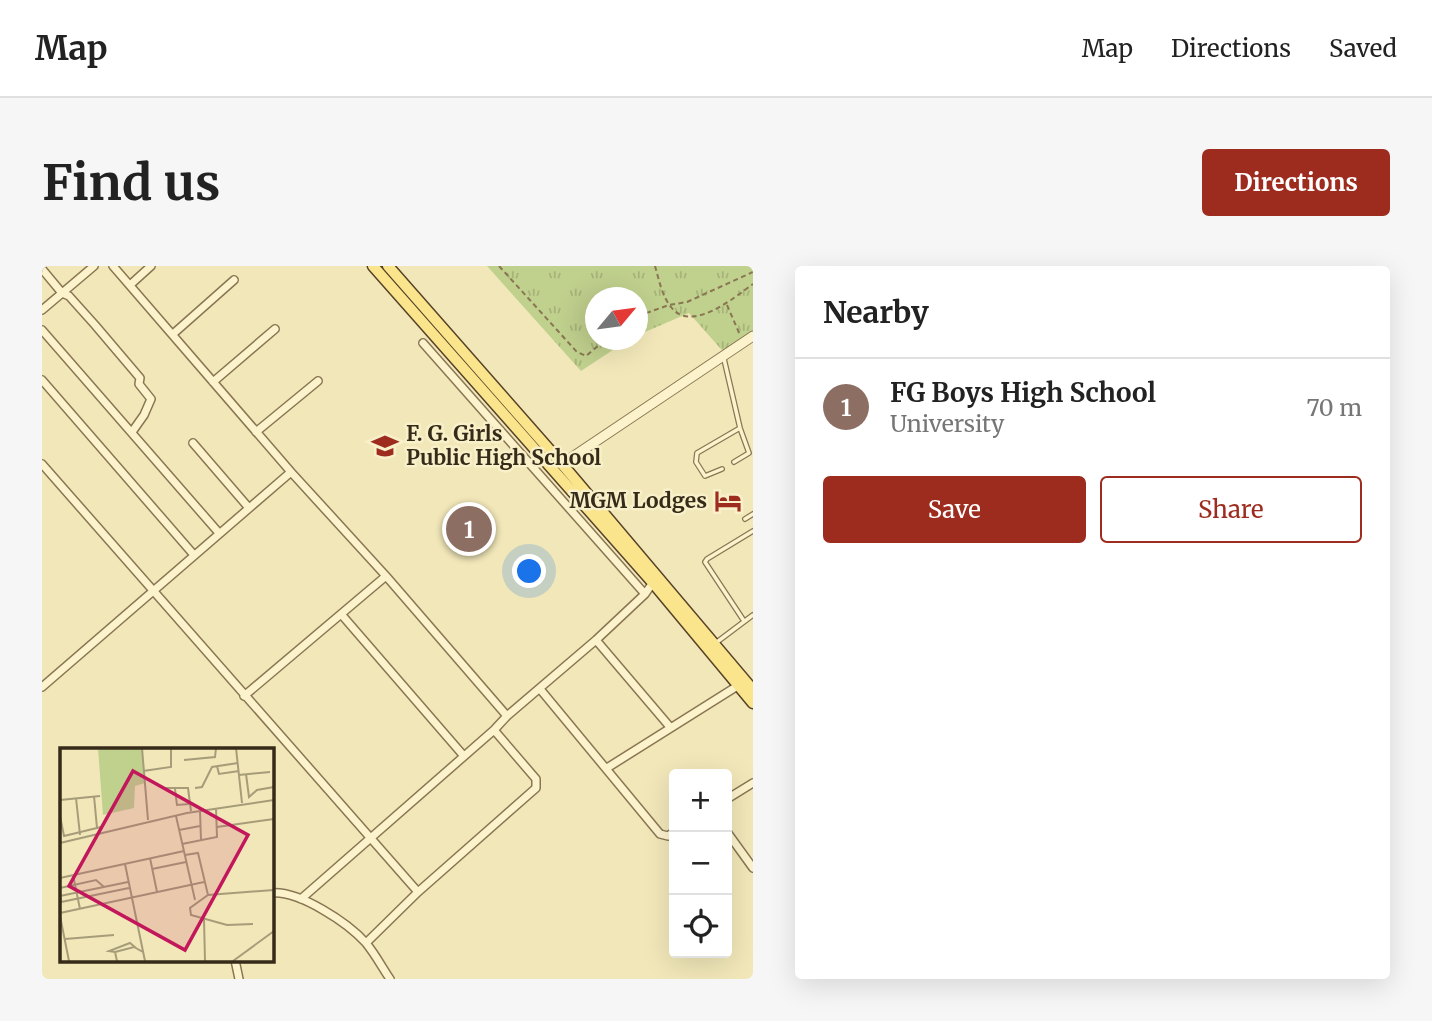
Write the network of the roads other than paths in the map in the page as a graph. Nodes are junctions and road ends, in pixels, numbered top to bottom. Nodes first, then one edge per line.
1 (94, 266) edge
2 (113, 266) edge
3 (151, 266) edge
4 (373, 266) edge
5 (388, 266) edge
6 (42, 269) edge
7 (233, 280) dead end
8 (130, 285) junction
9 (62, 293) junction
10 (42, 310) edge
11 (42, 330) edge
12 (275, 330) dead end
13 (173, 334) junction
14 (753, 336) edge
15 (423, 343) dead end
16 (723, 357) junction
17 (465, 369) junction
18 (454, 378) junction
19 (42, 380) edge
20 (318, 381) dead end
21 (213, 382) junction
22 (740, 428) junction
23 (132, 432) junction
24 (256, 432) junction
25 (193, 443) dead end
26 (749, 453) junction
27 (753, 461) edge
28 (734, 462) dead end
29 (42, 464) edge
30 (559, 468) junction
31 (722, 469) dead end
32 (291, 472) junction
33 (545, 482) junction
34 (248, 508) junction
35 (753, 514) edge
36 (745, 519) dead end
37 (753, 531) edge
38 (219, 533) junction
39 (194, 555) junction
40 (386, 576) junction
41 (655, 579) junction
42 (153, 590) junction
43 (645, 594) junction
44 (341, 614) junction
45 (753, 615) edge
46 (744, 621) junction
47 (596, 640) junction
48 (715, 643) junction
49 (739, 685) junction
50 (42, 687) edge
51 (540, 689) junction
52 (753, 690) edge
53 (244, 696) junction
54 (753, 704) edge
55 (507, 716) junction
56 (670, 727) junction
57 (494, 730) junction
58 (463, 755) junction
59 (607, 768) junction
60 (753, 783) edge
61 (732, 796) edge
62 (669, 835) edge
63 (370, 837) junction
64 (732, 839) edge
65 (753, 868) edge
66 (418, 892) junction
67 (273, 893) edge
68 (301, 899) junction
69 (366, 943) junction
70 (390, 979) edge

1 - 9 street
2 - 8 street
3 - 8 street
4 - 17 main road
5 - 30 main road
6 - 9 street
7 - 13 street
8 - 13 street
9 - 10 street
9 - 23 street
11 - 23 street
12 - 21 street
13 - 21 street
14 - 16 street
15 - 18 street
16 - 22 lane
16 - 30 street
17 - 18 street
17 - 30 main road
18 - 33 street
19 - 39 street
20 - 24 street
21 - 24 street
22 - 26 lane
22 - 31 lane
23 - 38 street
24 - 32 street
25 - 34 street
26 - 27 lane
26 - 28 lane
29 - 42 street
30 - 33 street
30 - 41 main road
32 - 34 street
32 - 40 street
33 - 43 street
34 - 38 street
35 - 36 lane
37 - 46 lane
38 - 39 street
39 - 42 street
40 - 44 street
40 - 55 street
41 - 43 street
41 - 48 main road
41 - 49 main road
42 - 50 street
42 - 53 street
43 - 47 street
44 - 53 street
44 - 58 street
45 - 46 lane
46 - 48 lane
47 - 51 street
47 - 56 street
48 - 52 main road
49 - 54 main road
49 - 56 street
51 - 55 street
51 - 59 street
53 - 63 street
55 - 57 street
56 - 59 street
57 - 58 street
57 - 66 street
58 - 63 street
59 - 62 street
60 - 61 street
63 - 66 street
63 - 68 street
64 - 65 street
66 - 69 street
67 - 68 street
68 - 69 street
69 - 70 street

